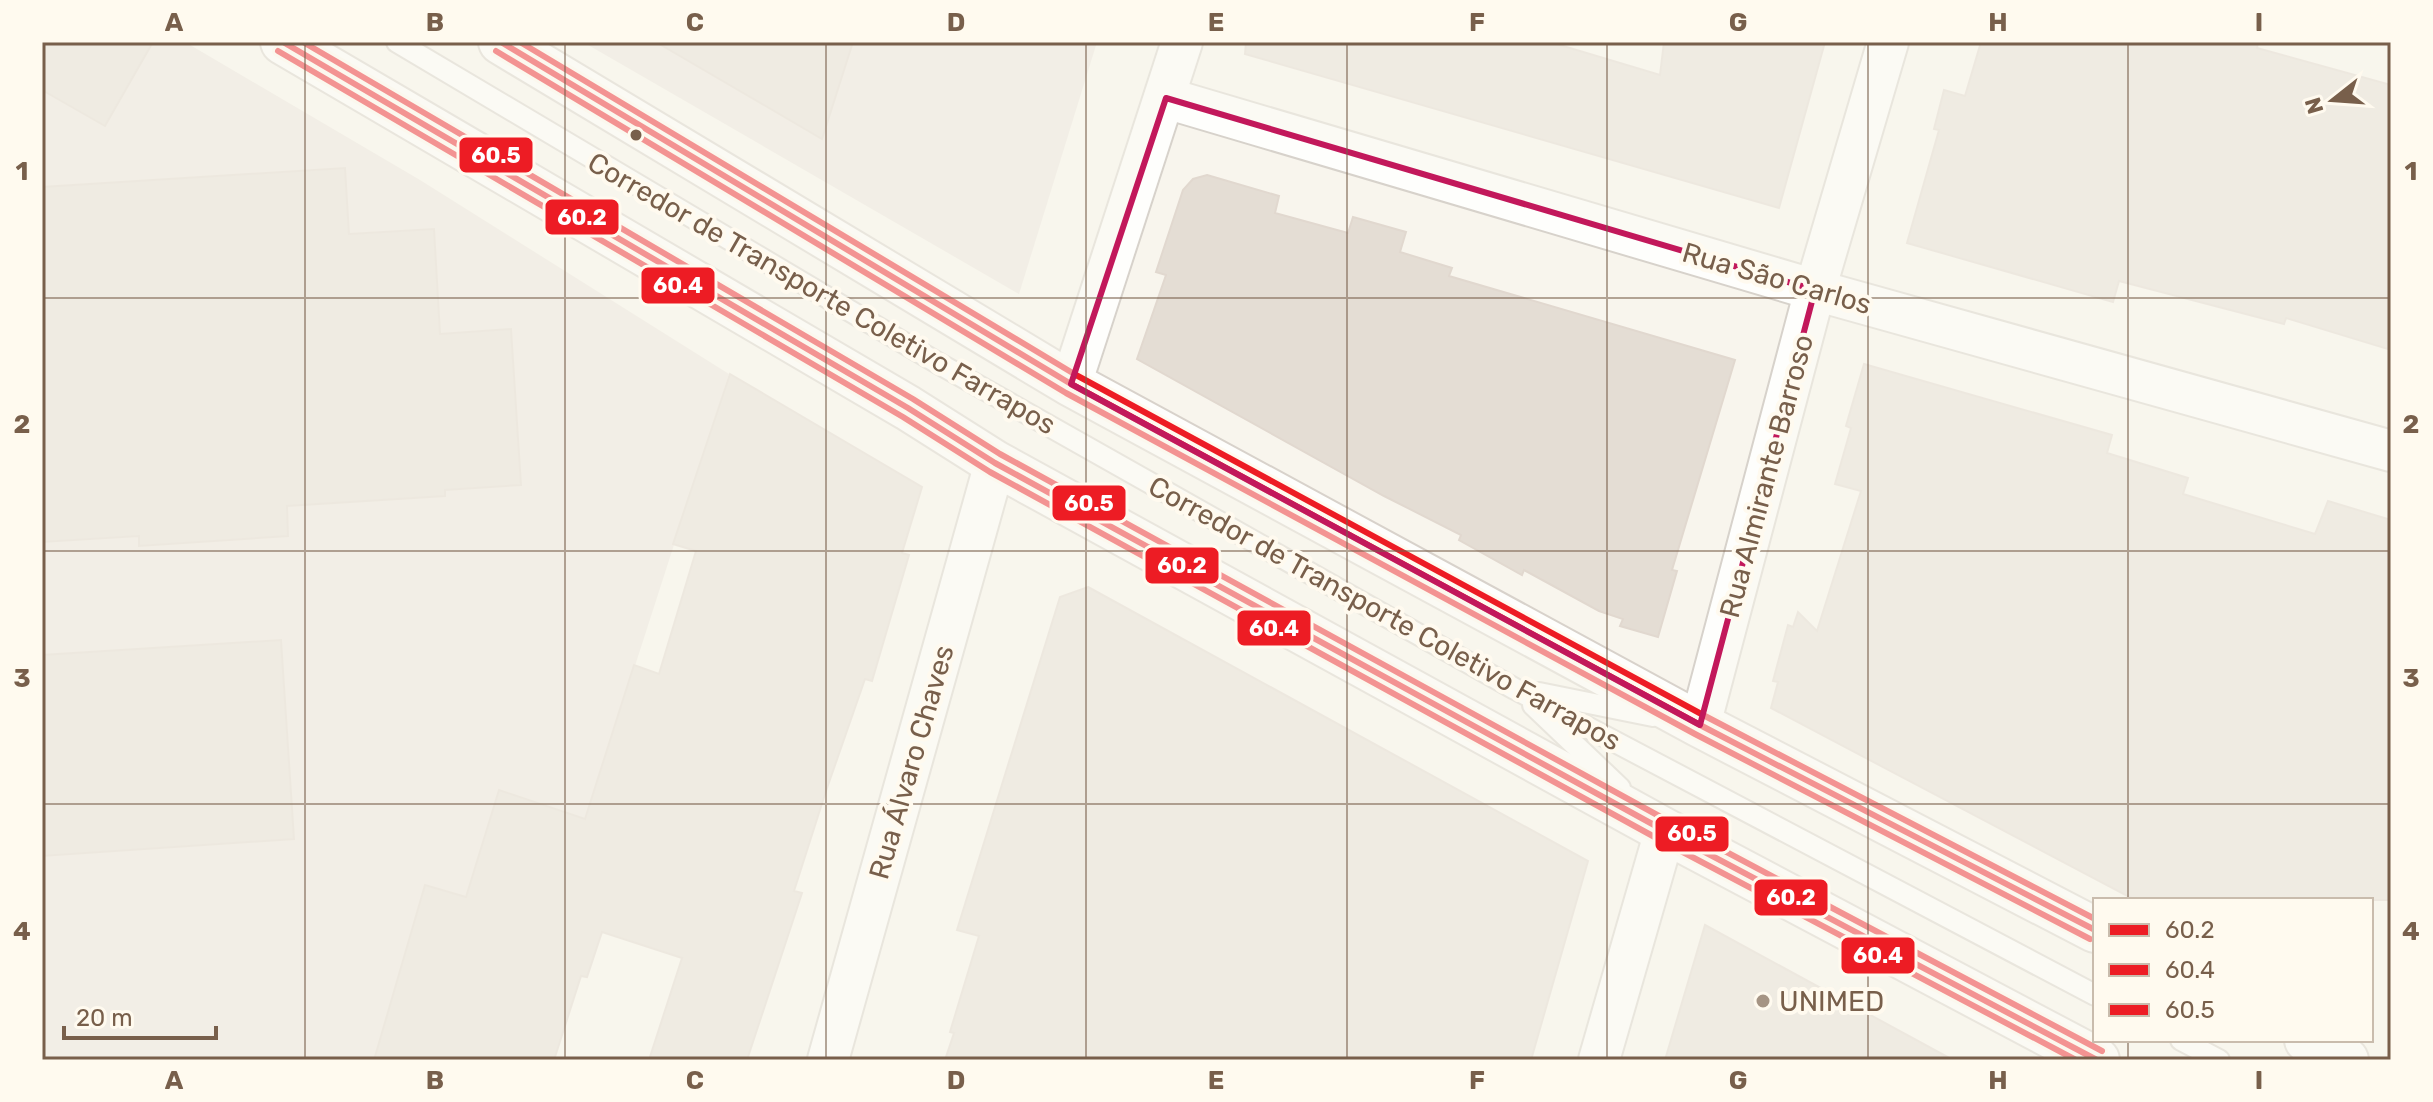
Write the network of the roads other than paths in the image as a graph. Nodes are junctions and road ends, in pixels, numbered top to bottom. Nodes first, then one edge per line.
1 (283, 42) edge
2 (397, 42) edge
3 (501, 42) edge
4 (1182, 42) edge
5 (1888, 42) edge
6 (1166, 98) junction
7 (1815, 290) junction
8 (1071, 384) junction
9 (2391, 451) edge
10 (995, 463) junction
11 (1515, 689) junction
12 (1700, 725) junction
13 (1665, 831) junction
14 (2093, 929) edge
15 (2093, 994) edge
16 (2185, 1042) edge
17 (2311, 1042) edge
18 (828, 1060) edge
19 (1599, 1060) edge
20 (2097, 1060) edge
21 (2219, 1060) edge
22 (2346, 1060) edge

1 - 10 main road
2 - 11 lane, Corredor de Transporte Coletivo Farrapos
3 - 8 main road
4 - 6 street
5 - 7 street, Rua Almirante Barroso
6 - 7 street, Rua São Carlos
6 - 8 street
7 - 9 street, Rua São Carlos
7 - 12 street, Rua Almirante Barroso
8 - 12 main road
10 - 13 main road
10 - 18 street, Rua Álvaro Chaves
11 - 12 lane
11 - 13 lane
11 - 15 lane, Corredor de Transporte Coletivo Farrapos
12 - 14 main road
13 - 19 street
13 - 20 main road
16 - 21 lane
17 - 22 main road

